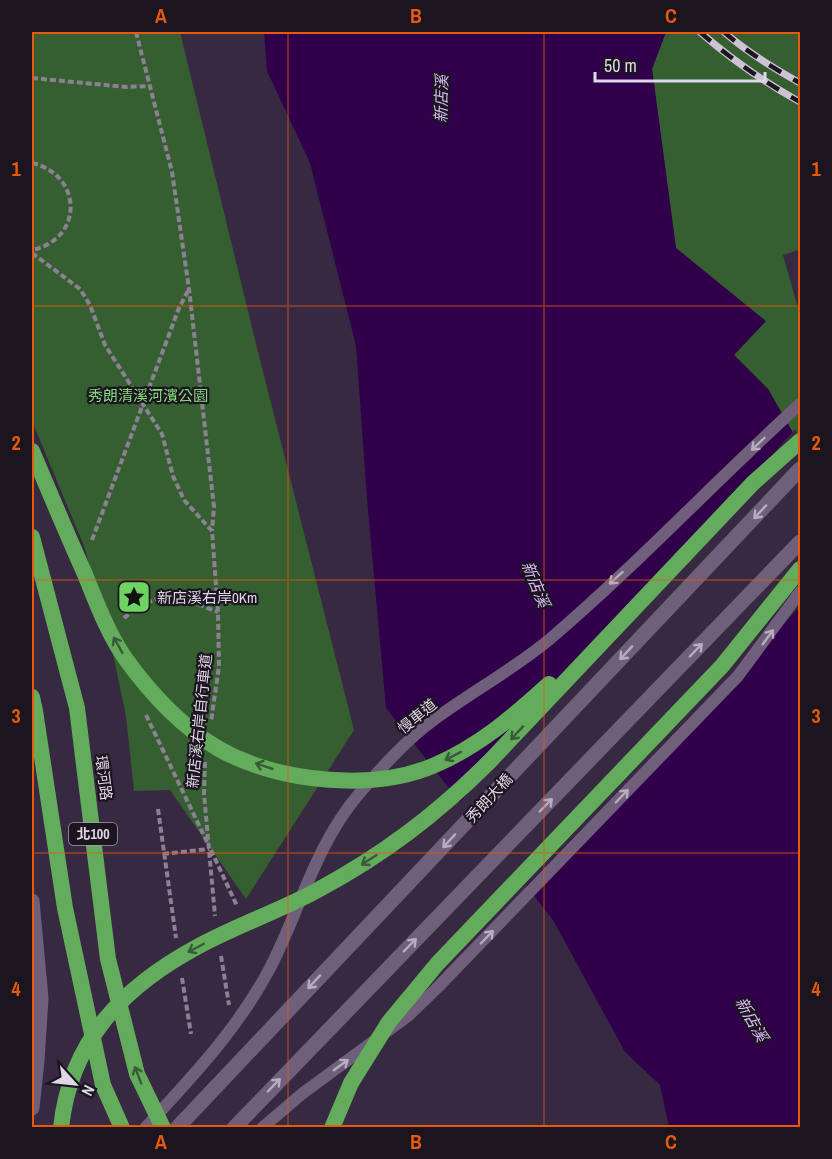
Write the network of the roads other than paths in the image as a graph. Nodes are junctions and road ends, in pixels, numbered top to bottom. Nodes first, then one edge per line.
1 (801, 404) edge
2 (801, 441) edge
3 (32, 451) edge
4 (801, 469) edge
5 (32, 537) edge
6 (801, 542) edge
7 (801, 569) edge
8 (801, 592) edge
9 (643, 599) junction
10 (32, 697) edge
11 (32, 901) edge
12 (32, 1108) edge
13 (61, 1128) edge
14 (122, 1128) edge
15 (145, 1128) edge
16 (163, 1128) edge
17 (177, 1128) edge
18 (234, 1128) edge
19 (262, 1128) edge
20 (332, 1128) edge

1 -> 15 lane, 慢車道
2 - 9 highway
9 -> 3 highway
4 -> 17 main road, 秀朗大橋
16 -> 5 highway, 環河路 / 北100
18 -> 6 main road
7 - 20 highway
19 -> 8 lane
9 -> 13 highway
10 - 14 highway, 北100
11 - 12 main road

